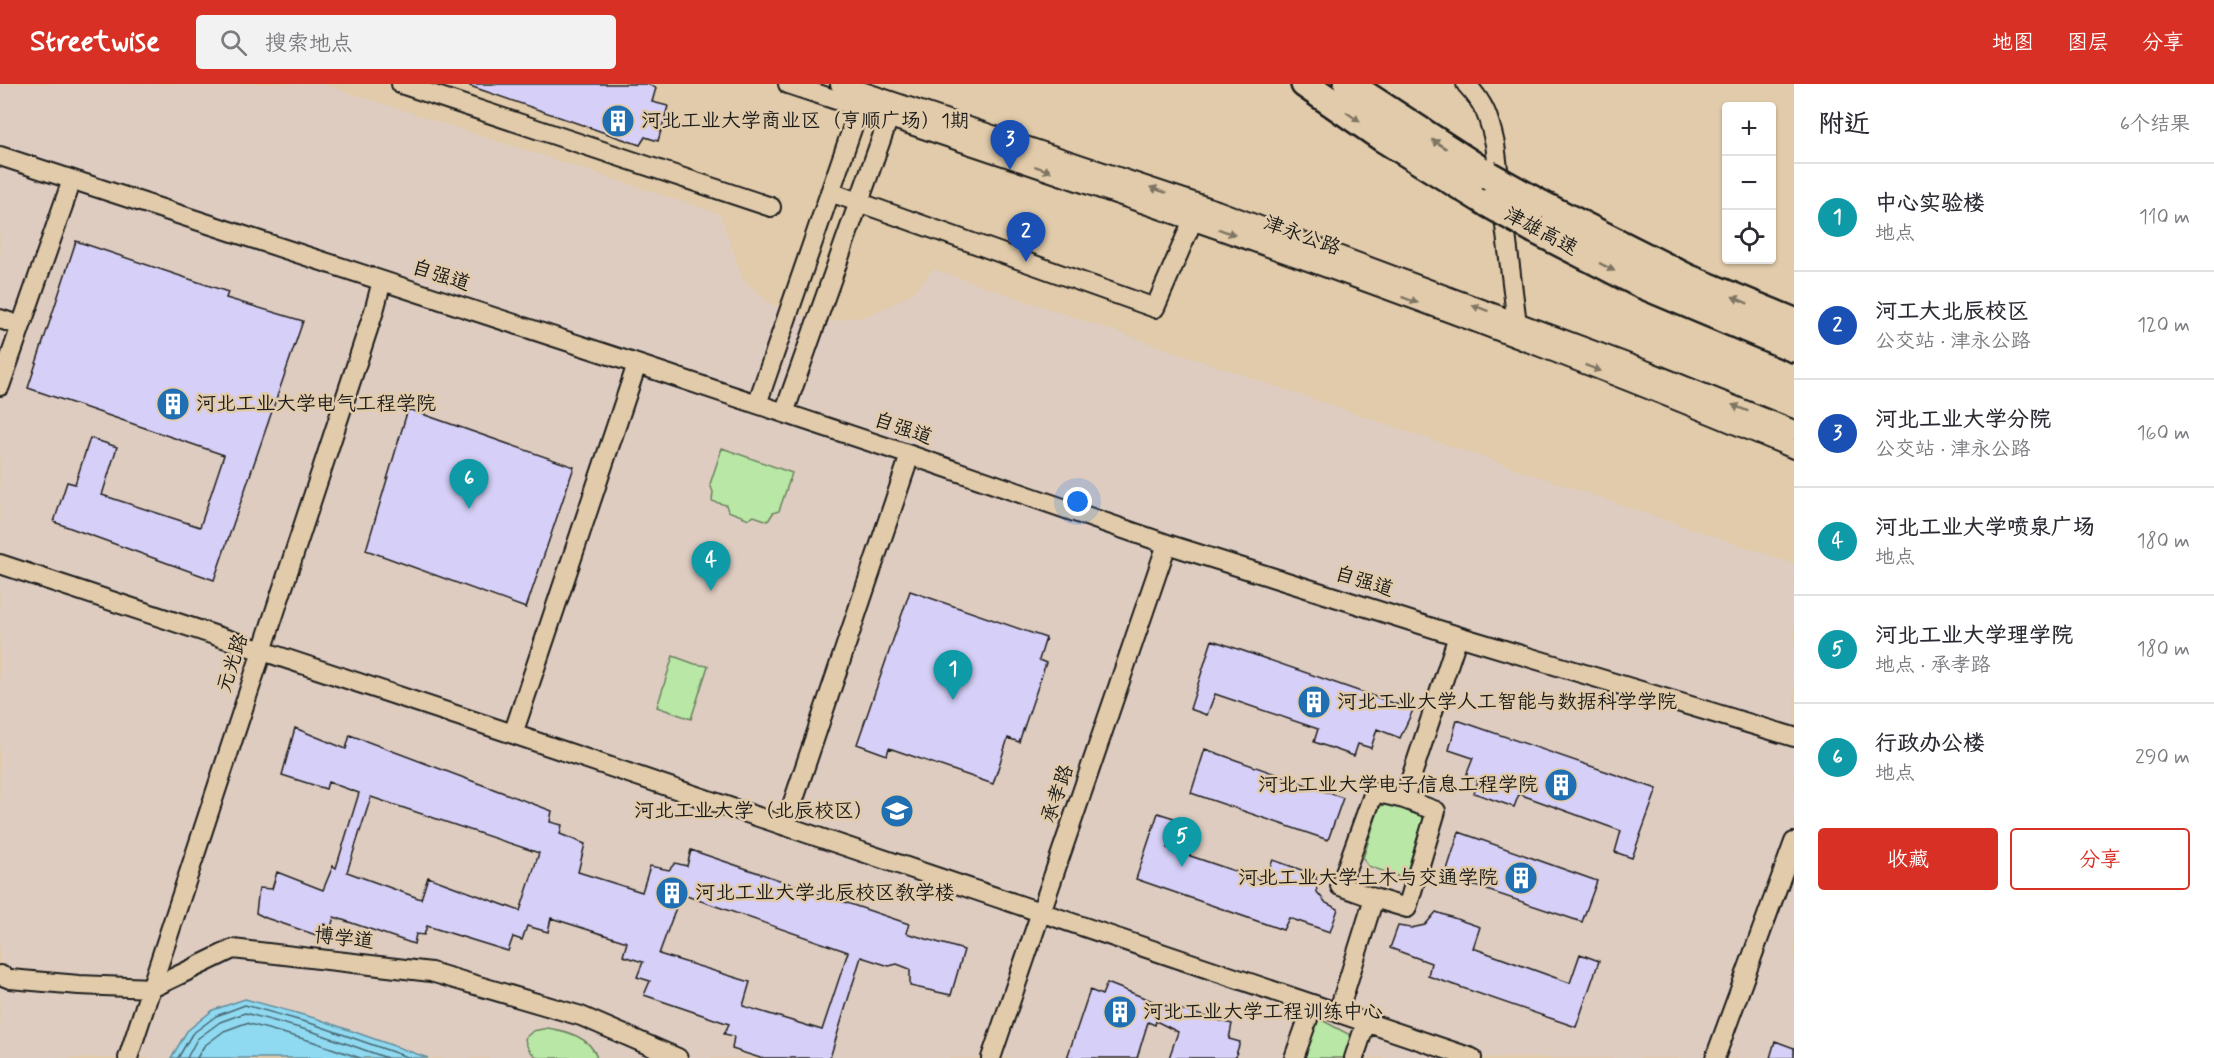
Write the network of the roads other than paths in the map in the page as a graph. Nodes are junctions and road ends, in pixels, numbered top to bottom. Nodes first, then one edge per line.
1 (401, 84) edge
2 (788, 84) edge
3 (840, 84) edge
4 (1305, 84) edge
5 (1347, 84) edge
6 (1466, 84) edge
7 (862, 100) junction
8 (892, 110) junction
9 (1, 160) edge
10 (72, 180) junction
11 (830, 192) junction
12 (859, 202) junction
13 (771, 207) dead end
14 (1193, 220) junction
15 (382, 281) junction
16 (0, 319) edge
17 (1794, 322) edge
18 (21, 326) junction
19 (1517, 331) junction
20 (1794, 348) edge
21 (637, 363) junction
22 (0, 386) edge
23 (757, 404) junction
24 (784, 413) junction
25 (1794, 430) edge
26 (1794, 449) edge
27 (910, 454) junction
28 (1167, 544) junction
29 (0, 564) edge
30 (1458, 636) junction
31 (261, 650) junction
32 (513, 734) junction
33 (1794, 736) edge
34 (1404, 799) junction
35 (785, 826) junction
36 (1794, 842) edge
37 (1374, 898) junction
38 (1041, 914) junction
39 (0, 975) edge
40 (152, 988) junction
41 (1313, 1005) junction
42 (1338, 1013) junction
43 (1366, 1022) junction
44 (128, 1058) edge
45 (678, 1058) edge
46 (991, 1058) edge
47 (1294, 1058) edge
48 (1354, 1058) edge
49 (1472, 1058) edge
50 (1715, 1058) edge

1 - 13 street
2 - 7 street, 津永公路
3 - 7 street, 津永公路
4 -> 20 highway, 津雄高速, bridge
17 -> 5 highway, 津雄高速, bridge
6 - 19 street
7 - 8 street, 津永公路
7 - 11 street
8 - 12 street
8 -> 14 street, 津永公路
19 -> 8 street, 津永公路
9 - 10 street, 自强道
10 - 15 street, 自强道
10 - 18 street
11 - 12 street
11 - 23 street
12 - 14 street
12 - 24 street
14 -> 19 street, 津永公路
15 - 21 street, 自强道
15 - 31 street, 元光路
16 - 18 street
18 - 22 street
25 -> 19 street, 津永公路
19 -> 26 street, 津永公路
21 - 23 street, 自强道
21 - 32 street
23 - 24 street, 自强道
24 - 27 street, 自强道
27 - 28 street, 自强道
27 - 35 street
28 - 30 street, 自强道
28 - 38 street, 承孝路
29 - 31 street
30 - 33 street, 自强道
30 - 34 street
31 - 32 street
31 - 40 street, 元光路
32 - 35 street
34 - 37 street
34 - 37 street
35 - 38 street
36 - 50 street
37 - 42 street
38 - 41 street
38 - 46 street, 承孝路
39 - 40 street, 博学道
40 - 44 street, 元光路
40 - 45 street, 博学道
41 - 42 street
41 - 47 street
42 - 43 street
43 - 48 street
43 - 49 street

